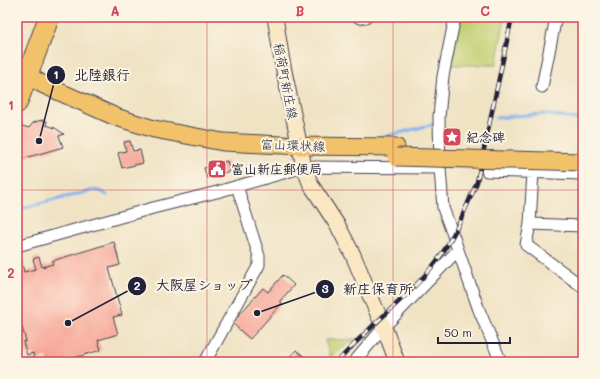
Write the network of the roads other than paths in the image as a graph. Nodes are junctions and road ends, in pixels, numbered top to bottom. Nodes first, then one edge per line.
1 (37, 17) edge
2 (50, 17) edge
3 (275, 17) edge
4 (358, 17) edge
5 (366, 17) edge
6 (455, 17) edge
7 (556, 17) edge
8 (20, 80) edge
9 (542, 87) dead end
10 (583, 151) edge
11 (396, 152) junction
12 (302, 156) junction
13 (583, 162) edge
14 (440, 168) junction
15 (487, 170) dead end
16 (532, 172) junction
17 (583, 174) edge
18 (237, 186) junction
19 (530, 224) junction
20 (583, 226) edge
21 (17, 246) edge
22 (458, 250) junction
23 (583, 287) edge
24 (384, 327) junction
25 (204, 362) edge
26 (354, 362) edge
27 (397, 362) edge
28 (501, 362) edge

1 - 8 highway
2 - 8 highway
3 - 12 main road, 稲荷町新庄線
4 - 5 street
6 - 14 street
7 - 9 street
8 - 12 main road, 富山環状線
10 - 11 main road, 富山環状線
11 - 12 main road, 富山環状線
11 - 13 main road, 富山環状線, bridge
12 - 14 street
12 - 18 street
12 - 24 main road, 稲荷町新庄線
14 - 22 street
15 - 16 street
16 - 17 street
16 - 19 street
18 - 21 street
18 - 25 street
19 - 20 street
19 - 23 street
22 - 24 street
22 - 28 street
24 - 26 street
24 - 27 main road, 稲荷町新庄線

